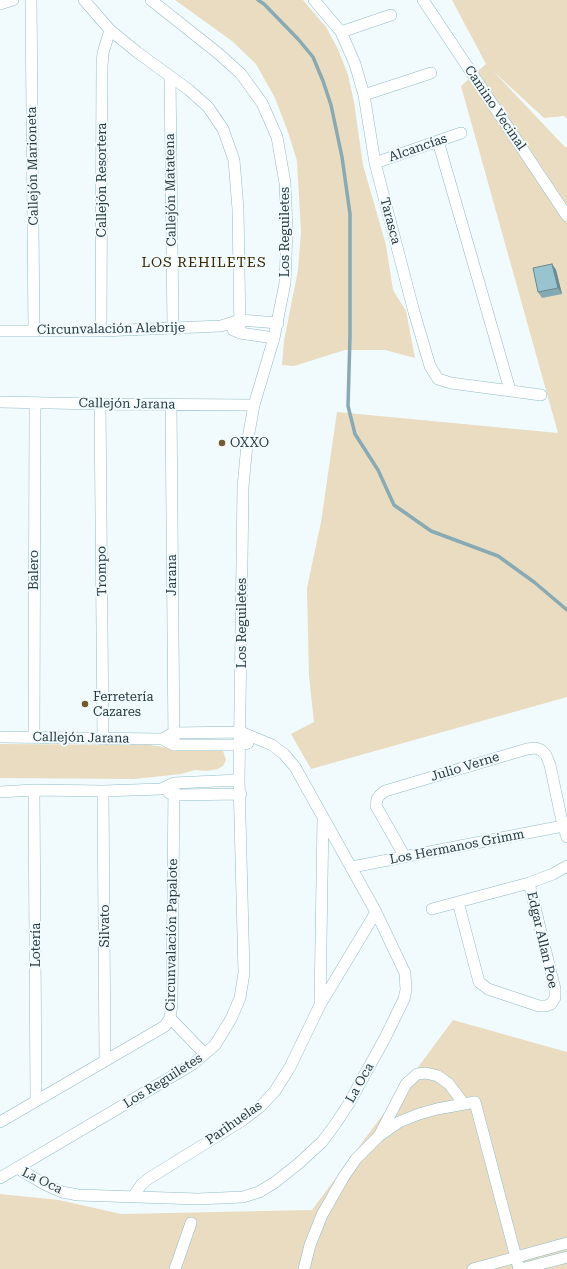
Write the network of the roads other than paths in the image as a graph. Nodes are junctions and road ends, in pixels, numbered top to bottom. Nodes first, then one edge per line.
1 (13, 0) edge
2 (31, 0) edge
3 (84, 0) edge
4 (151, 0) edge
5 (314, 0) edge
6 (423, 0) edge
7 (0, 4) edge
8 (391, 15) dead end
9 (110, 30) junction
10 (341, 32) junction
11 (431, 73) dead end
12 (170, 76) junction
13 (364, 95) junction
14 (462, 133) dead end
15 (438, 141) junction
16 (375, 163) junction
17 (567, 216) edge
18 (240, 320) junction
19 (278, 323) junction
20 (222, 326) junction
21 (173, 328) junction
22 (0, 331) edge
23 (34, 331) junction
24 (101, 331) junction
25 (240, 333) junction
26 (274, 338) junction
27 (510, 390) junction
28 (541, 395) dead end
29 (0, 402) edge
30 (35, 403) junction
31 (100, 404) junction
32 (171, 405) junction
33 (254, 405) junction
34 (241, 732) junction
35 (174, 733) junction
36 (0, 737) edge
37 (34, 738) junction
38 (104, 739) junction
39 (162, 739) junction
40 (259, 739) junction
41 (174, 745) junction
42 (241, 745) junction
43 (240, 780) junction
44 (174, 783) junction
45 (161, 789) junction
46 (34, 790) junction
47 (102, 791) junction
48 (0, 792) edge
49 (240, 794) junction
50 (174, 796) junction
51 (323, 818) junction
52 (563, 826) junction
53 (567, 837) edge
54 (405, 857) junction
55 (567, 866) edge
56 (352, 867) junction
57 (529, 883) junction
58 (458, 902) junction
59 (432, 909) dead end
60 (376, 912) junction
61 (320, 1005) junction
62 (170, 1018) junction
63 (205, 1054) junction
64 (105, 1061) junction
65 (36, 1100) junction
66 (464, 1104) junction
67 (0, 1122) edge
68 (379, 1136) junction
69 (16, 1168) junction
70 (0, 1178) edge
71 (133, 1197) junction
72 (191, 1223) dead end
73 (567, 1243) edge
74 (517, 1257) junction
75 (567, 1257) edge
76 (175, 1269) edge
77 (304, 1269) edge
78 (473, 1269) edge
79 (520, 1269) edge

1 - 7 street
2 - 23 street, Callejón Marioneta
3 - 9 street
4 - 19 street, Los Reguiletes
5 - 10 street, Tarasca
6 - 17 street, Camino Vecinal
8 - 10 street
9 - 12 street
9 - 24 street, Callejón Resortera
10 - 13 street, Tarasca
11 - 13 street
12 - 18 street
12 - 21 street, Callejón Matatena
13 - 16 street, Tarasca
14 - 15 street, Alcancías
15 - 16 street, Alcancías
15 - 27 street
16 - 27 street, Tarasca
18 - 19 street
18 - 20 street, Circunvalación Alebrije
18 - 25 street
19 - 26 street, Los Reguiletes
20 - 21 street, Circunvalación Alebrije
20 - 25 street, Circunvalación Alebrije
21 - 24 street, Circunvalación Alebrije
22 - 23 street, Circunvalación Alebrije
23 - 24 street, Circunvalación Alebrije
25 - 26 street, Circunvalación Alebrije
26 - 33 street, Los Reguiletes
27 - 28 street, Tarasca
29 - 30 street, Callejón Jarana
30 - 31 street, Callejón Jarana
30 - 37 street, Balero
31 - 32 street, Callejón Jarana
31 - 38 street, Trompo
32 - 33 street, Callejón Jarana
32 - 35 street, Jarana
33 - 34 street, Los Reguiletes
34 - 35 street, Callejón Jarana
34 - 40 street, La Oca
34 - 42 street, Los Reguiletes
35 - 39 street, Callejón Jarana
35 - 41 street, Jarana
36 - 37 street, Callejón Jarana
37 - 38 street, Callejón Jarana
38 - 39 street, Callejón Jarana
39 - 41 street, Callejón Jarana
40 - 42 street
40 - 51 street, La Oca
41 - 42 street, Callejón Jarana
42 - 43 street, Los Reguiletes
43 - 44 street
43 - 49 street, Los Reguiletes
44 - 45 street
44 - 50 street, Circunvalación Papalote
45 - 47 street
45 - 50 street
46 - 47 street
46 - 48 street
46 - 65 street, Lotería
47 - 64 street, Silvato
49 - 50 street
49 - 63 street, Los Reguiletes
50 - 62 street, Circunvalación Papalote
51 - 56 street, La Oca
51 - 61 street, Parihuelas
52 - 53 street
52 - 54 street, Los Hermanos Grimm
52 - 54 street, Julio Verne
54 - 56 street, Los Hermanos Grimm
55 - 57 street
56 - 60 street, La Oca
57 - 58 street
57 - 58 street, Edgar Allan Poe
58 - 59 street
60 - 61 street, Parihuelas
60 - 71 street, La Oca
61 - 71 street, Parihuelas
62 - 63 street
62 - 64 street, Circunvalación Papalote
63 - 69 street, Los Reguiletes
64 - 65 street, Circunvalación Papalote
65 - 67 street, Circunvalación Papalote
66 - 68 street
66 - 68 street
66 - 74 street
68 - 77 street
69 - 70 street, Los Reguiletes
69 - 71 street, La Oca
72 - 76 street
73 - 74 street
74 - 78 street
74 - 79 street
75 - 79 street

